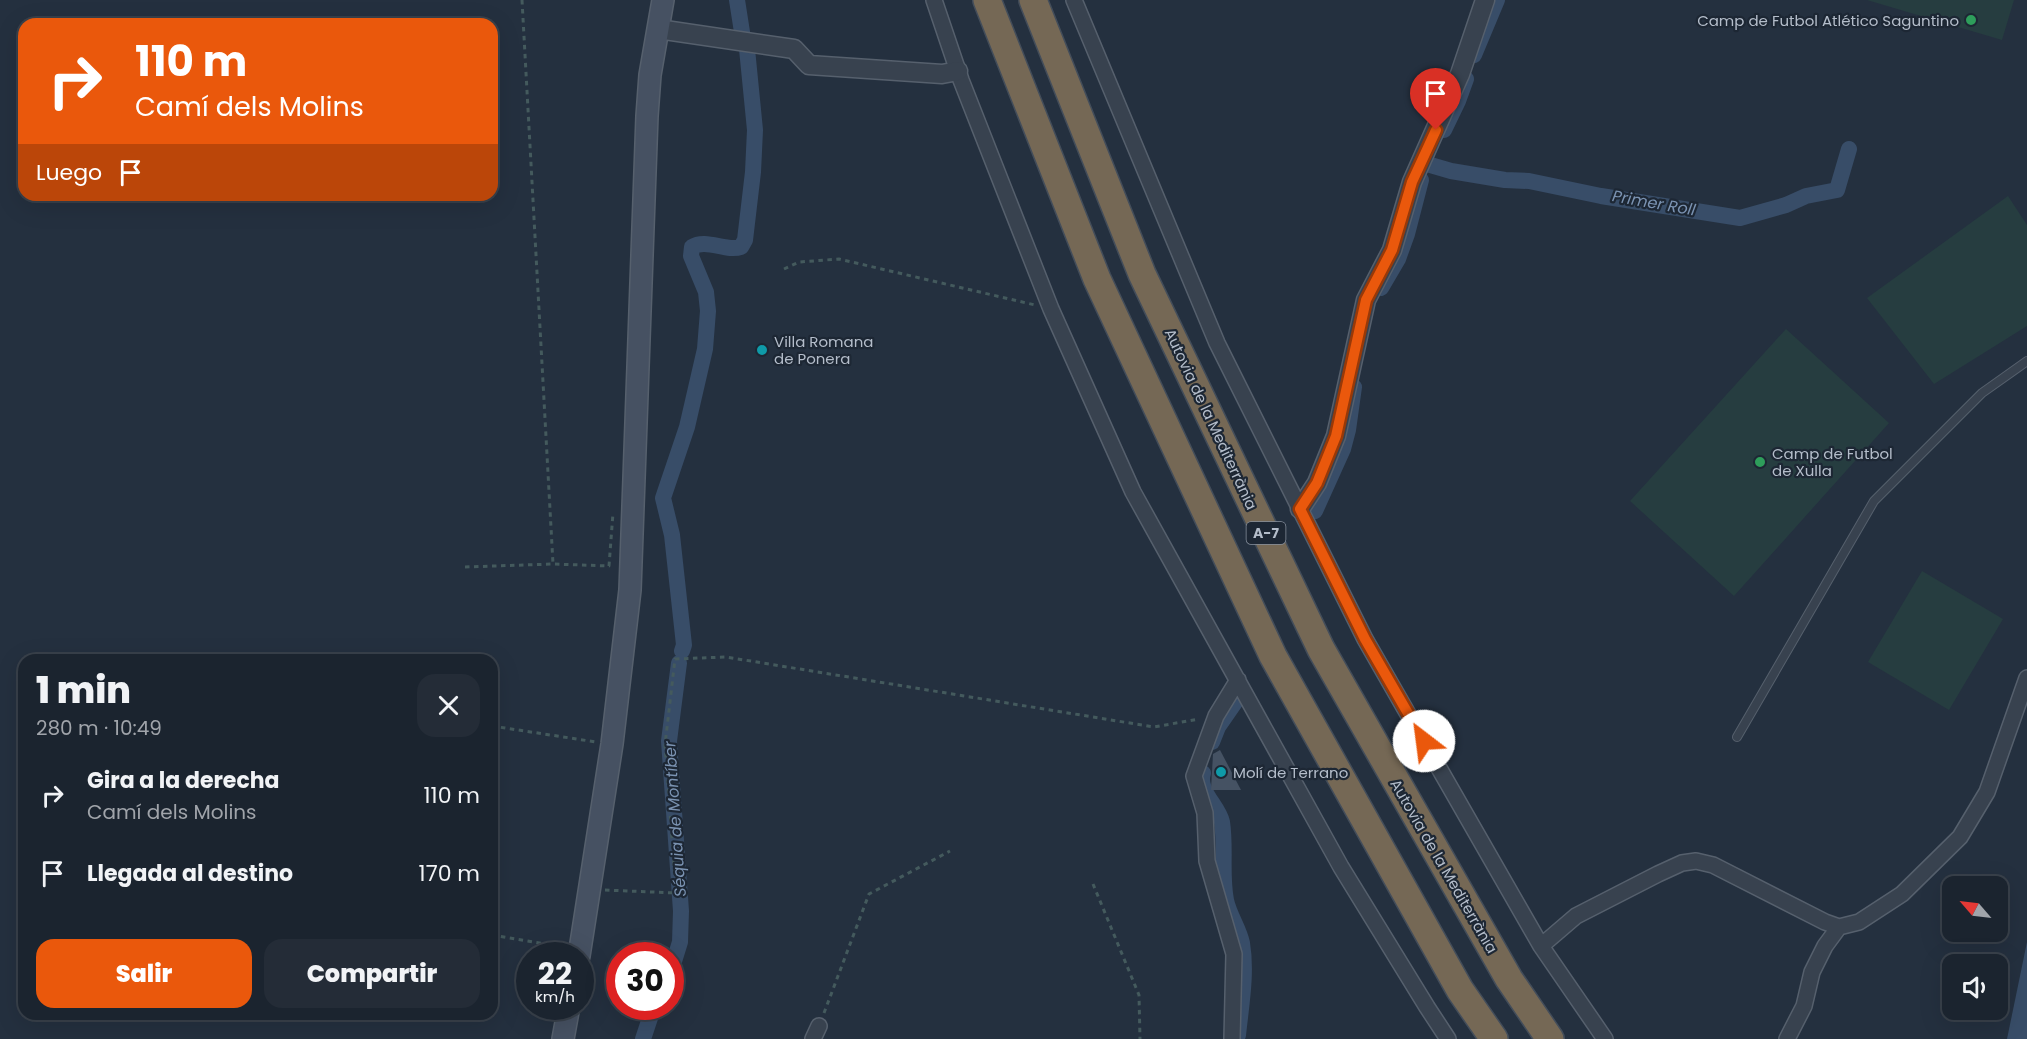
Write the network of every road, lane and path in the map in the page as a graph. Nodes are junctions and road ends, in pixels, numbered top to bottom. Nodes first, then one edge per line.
1 (522, 0) edge
2 (663, 0) edge
3 (933, 0) edge
4 (987, 0) edge
5 (1033, 0) edge
6 (1074, 0) edge
7 (1485, 0) edge
8 (658, 29) junction
9 (958, 72) junction
10 (784, 269) dead end
11 (1051, 309) junction
12 (2027, 361) edge
13 (615, 502) dead end
14 (1300, 509) junction
15 (553, 564) junction
16 (465, 567) dead end
17 (2027, 678) edge
18 (1238, 680) junction
19 (1216, 716) junction
20 (498, 727) edge
21 (1737, 737) dead end
22 (612, 744) junction
23 (950, 851) dead end
24 (1093, 884) dead end
25 (590, 889) junction
26 (1839, 927) junction
27 (498, 937) edge
28 (525, 942) edge
29 (582, 942) edge
30 (1541, 946) junction
31 (566, 1020) edge
32 (816, 1033) edge
33 (563, 1039) edge
34 (1140, 1039) edge
35 (1232, 1039) edge
36 (1448, 1039) edge
37 (1494, 1039) edge
38 (1550, 1039) edge
39 (1605, 1039) edge
40 (1787, 1039) edge

1 - 15 path
2 - 8 main road
3 - 9 street
4 - 37 highway
5 - 38 highway, Autovia de la Mediterrània / A-7
6 - 14 street
7 - 14 street
8 - 9 street
8 - 22 main road
9 - 11 street
10 - 11 path
11 - 18 street
12 - 21 lane
13 - 15 path
14 - 30 street
15 - 16 path
17 - 26 street
18 - 19 street
18 - 36 street
19 - 25 path
19 - 35 street
20 - 22 path
22 - 25 main road
23 - 32 path
24 - 34 path
25 - 29 main road
26 - 30 street
26 - 40 street
27 - 28 path
30 - 39 street
31 - 33 main road

